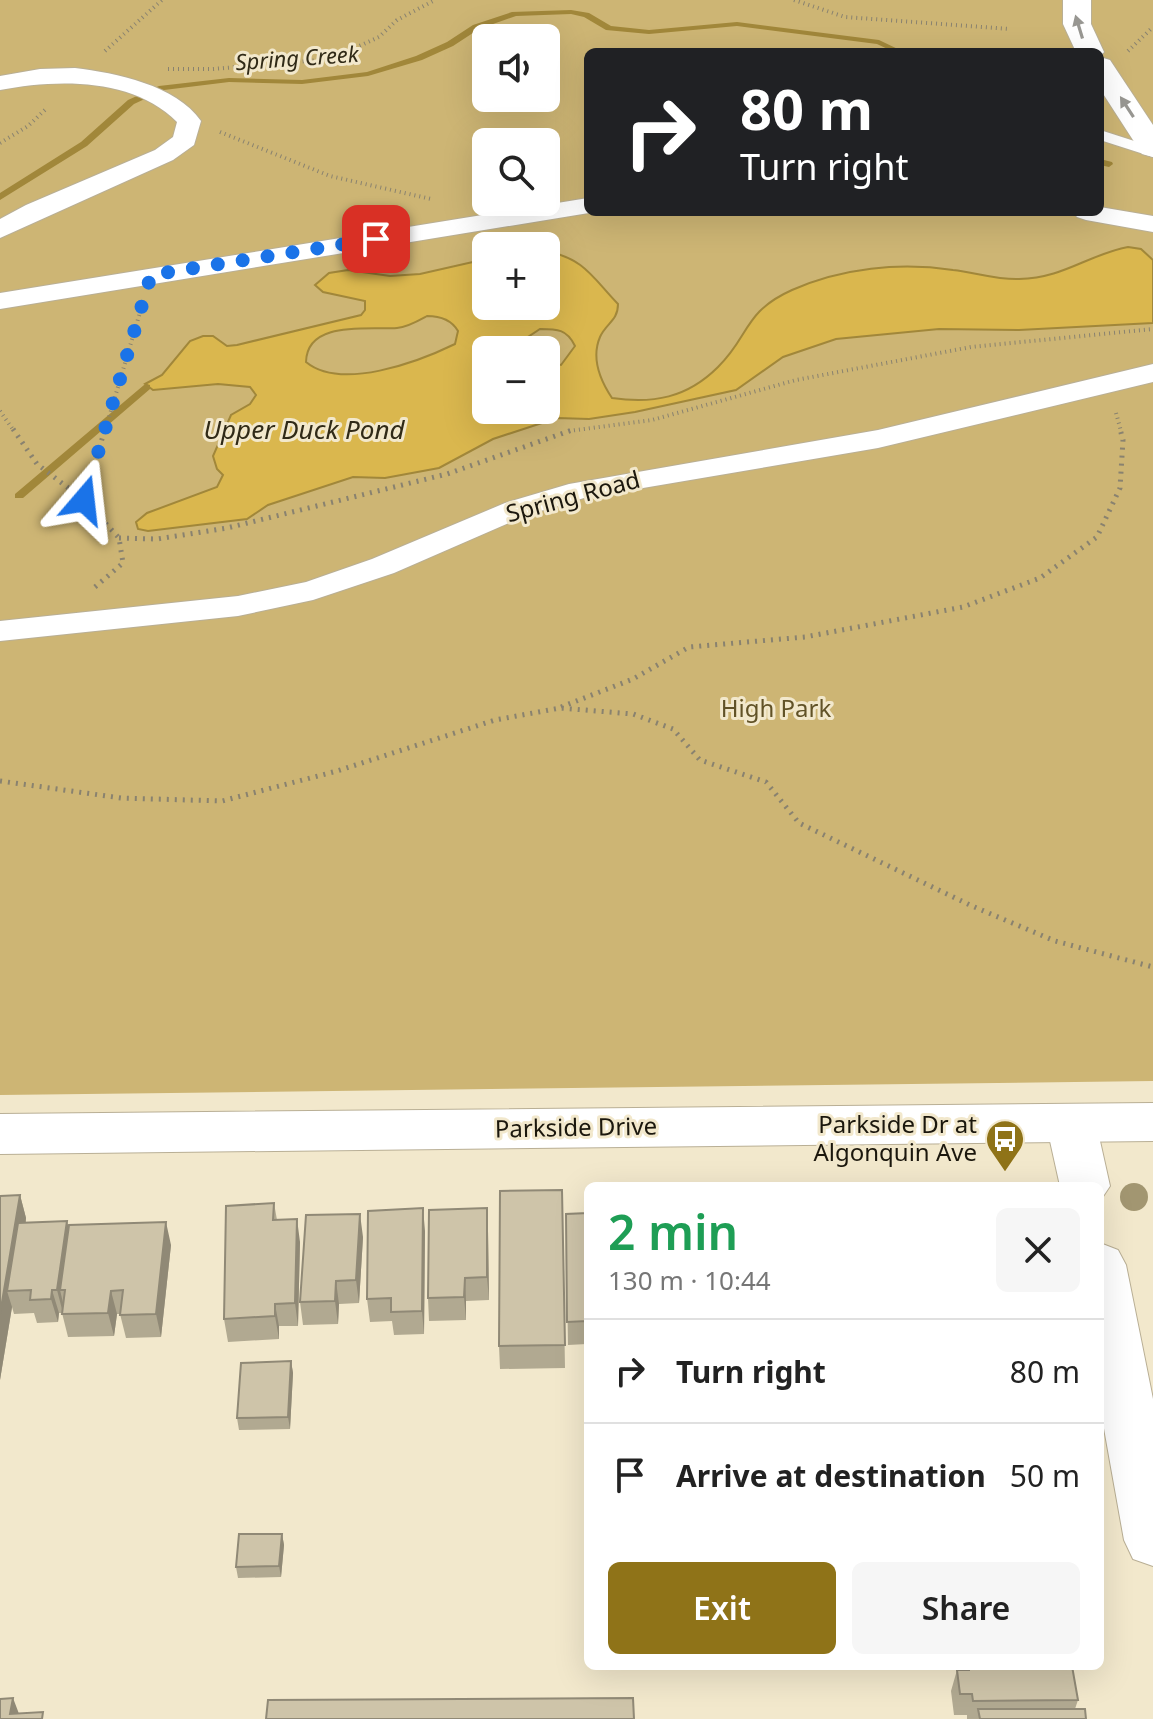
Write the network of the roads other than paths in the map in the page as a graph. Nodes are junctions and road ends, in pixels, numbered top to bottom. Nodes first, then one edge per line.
1 (1077, 0) edge
2 (1088, 48) edge
3 (1112, 60) edge
4 (0, 83) edge
5 (1104, 136) edge
6 (1153, 150) edge
7 (584, 207) edge
8 (1104, 215) edge
9 (1153, 224) edge
10 (0, 230) edge
11 (0, 301) edge
12 (1153, 373) edge
13 (0, 631) edge
14 (1153, 1122) edge
15 (1071, 1123) junction
16 (0, 1134) edge
17 (1084, 1182) edge
18 (1104, 1306) edge
19 (1114, 1407) edge
20 (1153, 1540) edge

2 -> 1 main road
6 -> 3 main road
4 - 10 street
5 - 6 lane
7 - 11 street
8 - 9 street
12 - 13 street, Spring Road
14 - 15 main road, Parkside Drive
15 - 16 main road, Parkside Drive
15 - 17 main road
18 - 19 main road
19 - 20 main road

